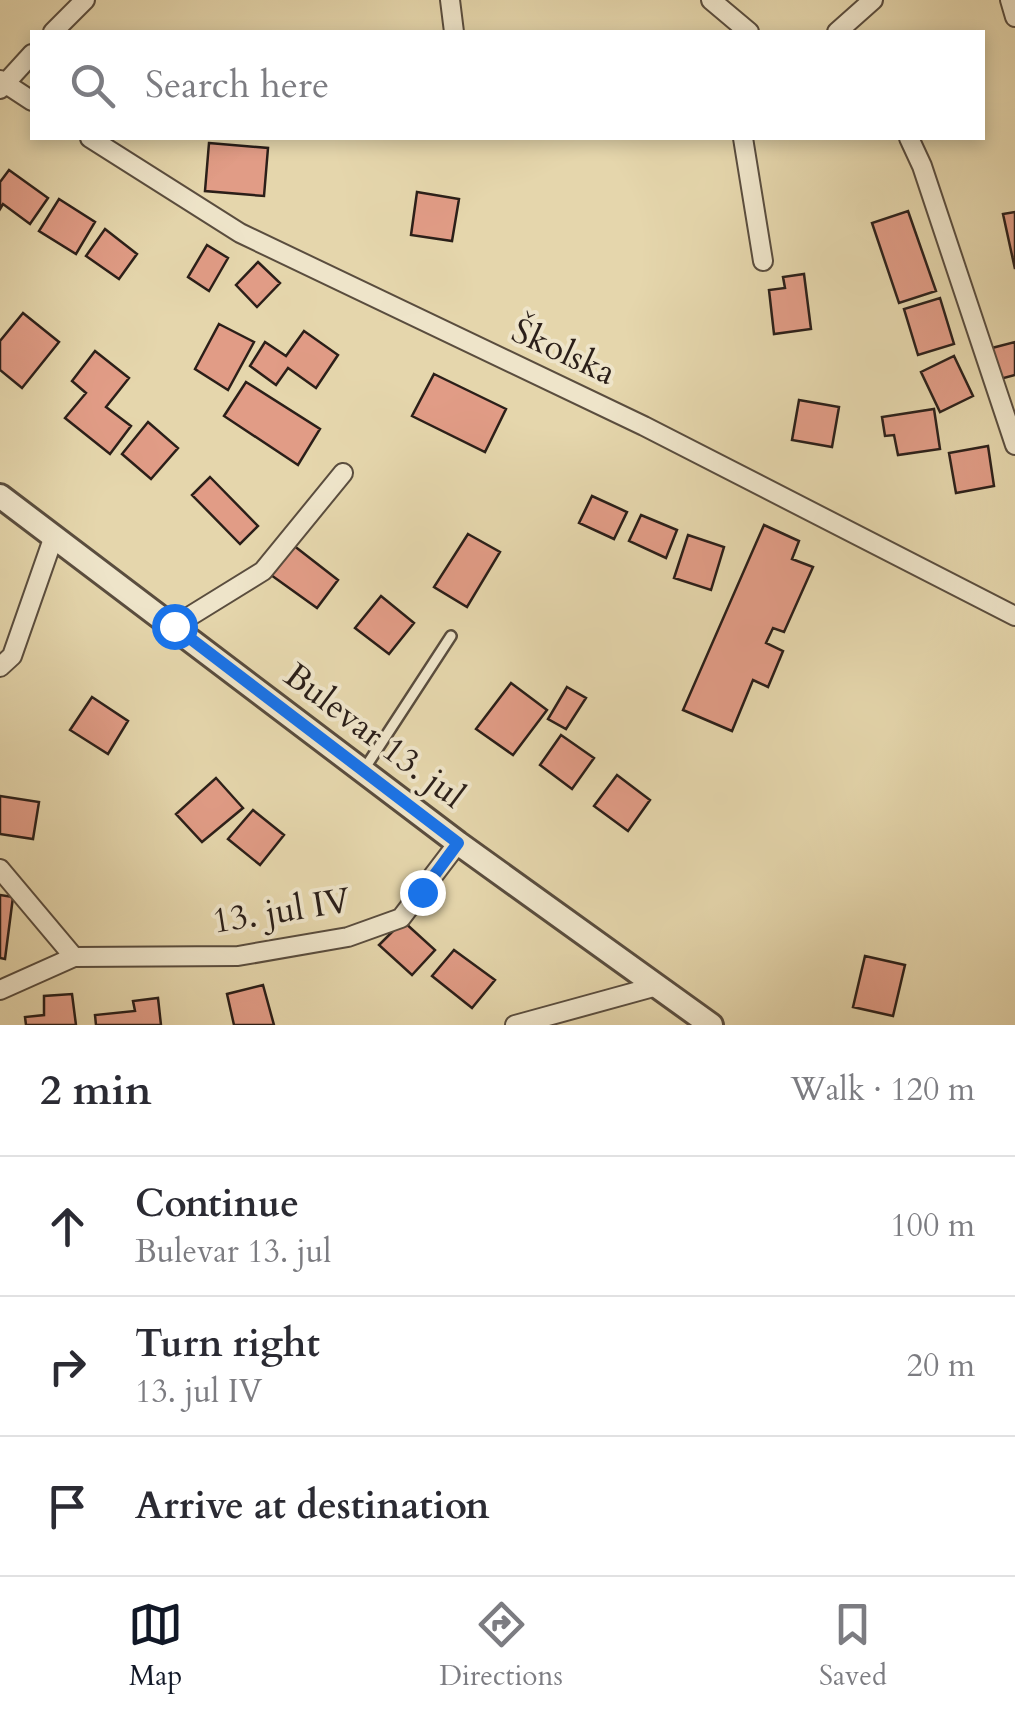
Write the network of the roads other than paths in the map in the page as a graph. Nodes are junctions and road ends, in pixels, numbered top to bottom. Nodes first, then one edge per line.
1 (84, 0) edge
2 (450, 0) edge
3 (873, 0) edge
4 (1010, 0) edge
5 (717, 6) edge
6 (858, 16) edge
7 (1015, 17) edge
8 (55, 30) edge
9 (454, 30) edge
10 (726, 30) edge
11 (747, 30) edge
12 (30, 56) edge
13 (2, 84) edge
14 (30, 100) edge
15 (93, 140) edge
16 (744, 140) edge
17 (910, 140) edge
18 (763, 260) dead end
19 (1015, 445) edge
20 (343, 473) dead end
21 (0, 496) edge
22 (54, 536) junction
23 (1015, 616) edge
24 (174, 626) junction
25 (451, 636) dead end
26 (0, 667) edge
27 (364, 770) junction
28 (458, 843) junction
29 (0, 869) edge
30 (74, 957) junction
31 (657, 986) junction
32 (0, 990) edge
33 (515, 1025) edge
34 (711, 1025) edge

1 - 8 street
2 - 9 street
3 - 6 street
4 - 7 street
5 - 10 street
5 - 11 street
12 - 13 street
13 - 14 street
15 - 23 street, Školska
16 - 18 street
17 - 19 street
20 - 24 street
21 - 22 street, Bulevar 13. jul
22 - 24 street, Bulevar 13. jul
22 - 26 street
24 - 27 street, Bulevar 13. jul
25 - 27 lane
27 - 28 street, Bulevar 13. jul
28 - 30 street, 13. jul IV
28 - 31 street, Bulevar 13. jul
29 - 30 street
30 - 32 street, 13. jul IV
31 - 33 street
31 - 34 street, Bulevar 13. jul

